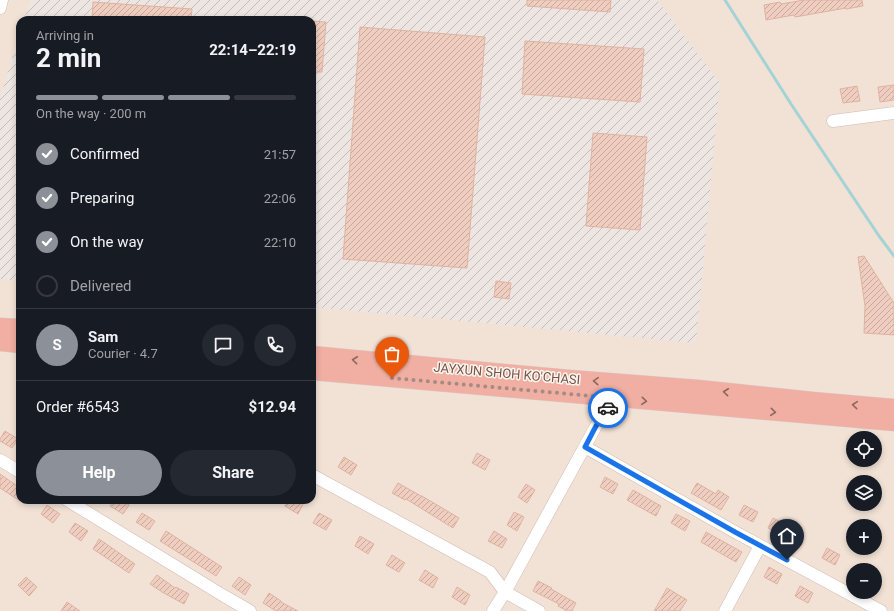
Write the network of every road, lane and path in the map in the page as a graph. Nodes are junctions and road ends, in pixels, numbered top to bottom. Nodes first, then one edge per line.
1 (2, 0) edge
2 (0, 8) edge
3 (894, 112) edge
4 (832, 121) dead end
5 (0, 327) edge
6 (16, 328) edge
7 (0, 342) edge
8 (16, 344) edge
9 (316, 355) edge
10 (316, 371) edge
11 (614, 398) junction
12 (894, 408) edge
13 (894, 422) edge
14 (585, 447) junction
15 (0, 460) edge
16 (16, 470) edge
17 (316, 477) edge
18 (74, 504) edge
19 (760, 546) junction
20 (505, 592) junction
21 (250, 611) edge
22 (493, 611) edge
23 (539, 611) edge
24 (725, 611) edge
25 (881, 611) edge

1 - 2 street
3 - 4 street
5 - 6 highway
7 - 8 highway
12 -> 9 highway, JAYXUN SHOH KO'CHASI
10 - 11 highway, JAYXUN SHOH KO'CHASI
11 -> 13 highway, JAYXUN SHOH KO'CHASI
11 - 14 street
14 - 19 street
14 - 20 street
15 - 16 street
17 - 20 street
18 - 21 street
19 - 24 street
19 - 25 street
20 - 22 street
20 - 23 street

